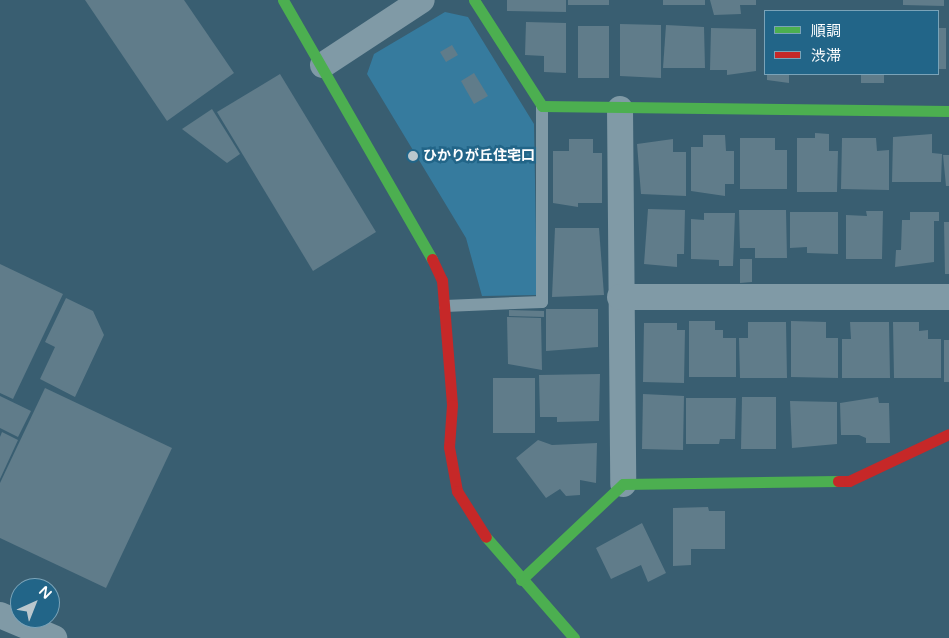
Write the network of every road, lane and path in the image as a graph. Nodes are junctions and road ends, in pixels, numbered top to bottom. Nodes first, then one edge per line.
1 (284, 0) edge
2 (422, 0) edge
3 (474, 0) edge
4 (323, 65) junction
5 (542, 106) junction
6 (620, 109) junction
7 (949, 111) edge
8 (620, 297) junction
9 (949, 297) edge
10 (445, 306) junction
11 (949, 434) edge
12 (623, 484) junction
13 (521, 580) junction
14 (0, 615) edge
15 (54, 638) edge
16 (574, 638) edge

1 - 4 street
2 - 4 street
3 - 5 street
4 - 10 street
5 - 6 street
5 - 10 lane
6 - 7 street
6 - 8 street
8 - 9 street
8 - 12 street
10 - 13 street
11 - 12 street
12 - 13 street
13 - 16 street
14 - 15 street

